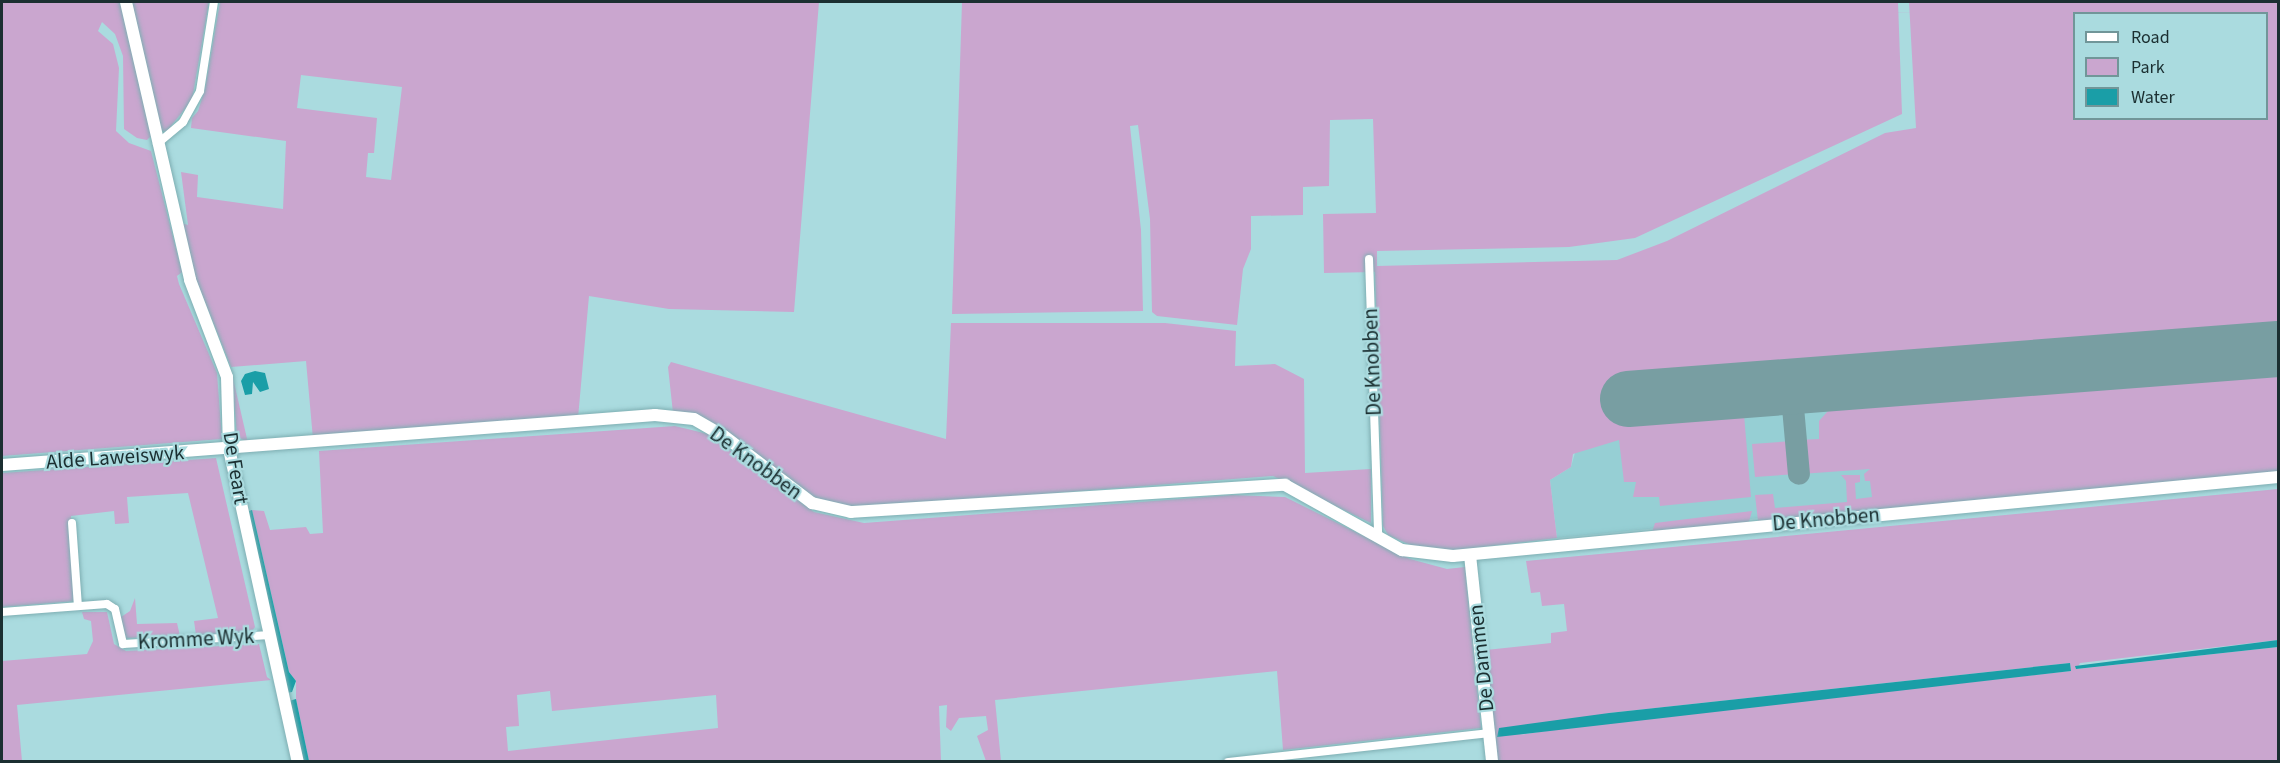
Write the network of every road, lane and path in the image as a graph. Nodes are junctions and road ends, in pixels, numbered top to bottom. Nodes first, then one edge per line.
1 (126, 2) edge
2 (214, 2) edge
3 (157, 144) junction
4 (1369, 259) dead end
5 (229, 449) junction
6 (2, 465) edge
7 (2278, 477) edge
8 (72, 523) dead end
9 (1378, 536) junction
10 (1470, 555) junction
11 (78, 606) junction
12 (2, 612) edge
13 (270, 635) junction
14 (1490, 733) junction
15 (298, 762) edge
16 (1228, 762) edge
17 (1492, 762) edge

1 - 3 street, De Feart
2 - 3 street
3 - 5 street, De Feart
4 - 9 street, De Knobben
5 - 6 street, Alde Laweiswyk
5 - 9 street, De Knobben
5 - 13 street, De Feart
7 - 10 street, De Knobben
8 - 11 street
9 - 10 street, De Knobben
10 - 14 street, De Dammen
11 - 12 street, Kromme Wyk
11 - 13 street, Kromme Wyk
13 - 15 street, De Feart
14 - 16 street
14 - 17 street, De Dammen

